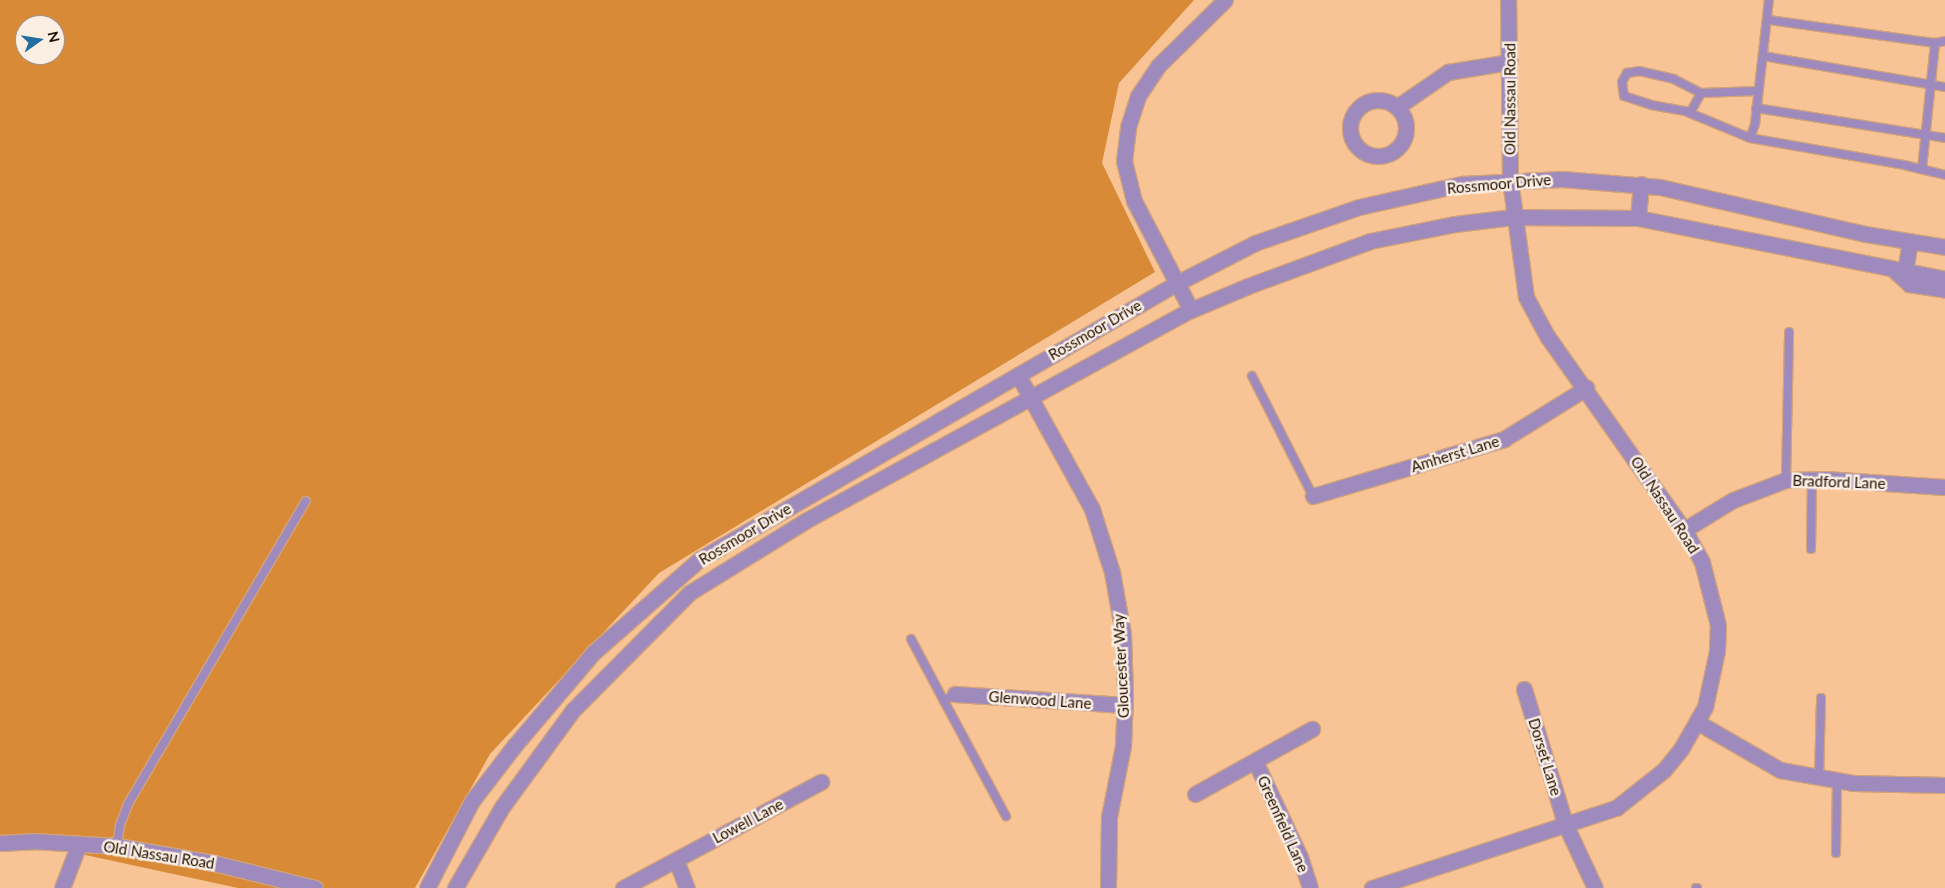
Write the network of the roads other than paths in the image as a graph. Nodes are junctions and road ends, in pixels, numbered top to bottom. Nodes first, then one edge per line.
1 (1225, 0) edge
2 (1508, 0) edge
3 (1769, 0) edge
4 (1769, 20) junction
5 (1945, 41) edge
6 (1935, 43) junction
7 (1763, 56) junction
8 (1510, 62) junction
9 (1931, 84) junction
10 (1945, 87) edge
11 (1758, 91) junction
12 (1701, 94) junction
13 (1397, 107) dead end
14 (1756, 108) junction
15 (1690, 113) junction
16 (1926, 134) junction
17 (1750, 138) junction
18 (1945, 138) edge
19 (1922, 168) junction
20 (1945, 175) edge
21 (1510, 180) junction
22 (1641, 184) junction
23 (1513, 217) junction
24 (1638, 218) junction
25 (1910, 241) junction
26 (1945, 247) edge
27 (1899, 270) junction
28 (1945, 279) edge
29 (1177, 283) junction
30 (1945, 290) edge
31 (1191, 310) junction
32 (1789, 332) dead end
33 (1018, 375) junction
34 (1252, 376) dead end
35 (1586, 388) junction
36 (1032, 399) junction
37 (1812, 479) junction
38 (1786, 480) junction
39 (1945, 488) edge
40 (1313, 496) joint
41 (306, 502) dead end
42 (1684, 530) junction
43 (1811, 549) dead end
44 (911, 639) dead end
45 (1524, 689) dead end
46 (949, 697) junction
47 (1822, 698) dead end
48 (1125, 705) junction
49 (1697, 722) junction
50 (1312, 729) dead end
51 (1255, 761) junction
52 (1819, 777) junction
53 (1837, 780) junction
54 (821, 782) dead end
55 (1945, 785) edge
56 (1195, 794) dead end
57 (1006, 816) dead end
58 (1566, 826) junction
59 (0, 843) edge
60 (78, 844) junction
61 (118, 846) junction
62 (1836, 853) dead end
63 (676, 860) junction
64 (62, 888) edge
65 (315, 888) edge
66 (427, 888) edge
67 (455, 888) edge
68 (623, 888) edge
69 (686, 888) edge
70 (1108, 888) edge
71 (1310, 888) edge
72 (1372, 888) edge
73 (1595, 888) edge

1 - 29 street
2 - 8 street, Old Nassau Road
3 - 4 lane
4 - 6 lane
4 - 7 lane
5 - 6 lane
6 - 9 lane
7 - 9 lane
7 - 11 lane
8 - 13 street
8 - 21 street, Old Nassau Road
9 - 10 lane
9 - 16 lane
11 - 12 lane
11 - 14 lane
12 - 15 lane
12 - 15 lane
14 - 16 lane
14 - 17 lane
15 - 17 lane
16 - 18 lane
16 - 19 lane
17 - 19 lane
19 - 20 lane
21 - 22 street, Rossmoor Drive
21 - 23 street, Old Nassau Road
21 - 29 street, Rossmoor Drive
22 - 24 street
22 - 25 street, Rossmoor Drive
23 - 24 street, Rossmoor Drive
23 - 31 street, Rossmoor Drive
23 - 35 street, Old Nassau Road
24 - 27 street, Rossmoor Drive
25 - 26 street, Rossmoor Drive
25 - 27 street
27 - 28 street, Rossmoor Drive
27 - 30 street
29 - 31 street
29 - 33 street, Rossmoor Drive
31 - 36 street, Rossmoor Drive
32 - 38 lane
33 - 36 street, Gloucester Way
33 - 66 street, Rossmoor Drive
34 - 40 lane
35 - 40 street, Amherst Lane
35 - 42 street, Old Nassau Road
36 - 48 street, Gloucester Way
36 - 67 street, Rossmoor Drive
37 - 38 street, Bradford Lane
37 - 39 street, Bradford Lane
37 - 43 lane
38 - 42 street, Bradford Lane
41 - 61 lane
42 - 49 street, Old Nassau Road
44 - 46 lane
45 - 58 street, Dorset Lane
46 - 48 street, Glenwood Lane
46 - 57 lane
47 - 52 lane
48 - 70 street, Gloucester Way
49 - 52 street
49 - 58 street, Old Nassau Road
50 - 51 street, Greenfield Lane
51 - 56 street, Greenfield Lane
51 - 71 street, Greenfield Lane
52 - 53 street
53 - 55 street
53 - 62 lane
54 - 63 street, Lowell Lane
58 - 72 street, Old Nassau Road
58 - 73 street, Dorset Lane
59 - 60 street, Old Nassau Road
60 - 61 street, Old Nassau Road
60 - 64 street
61 - 65 street, Old Nassau Road
63 - 68 street, Lowell Lane
63 - 69 street

